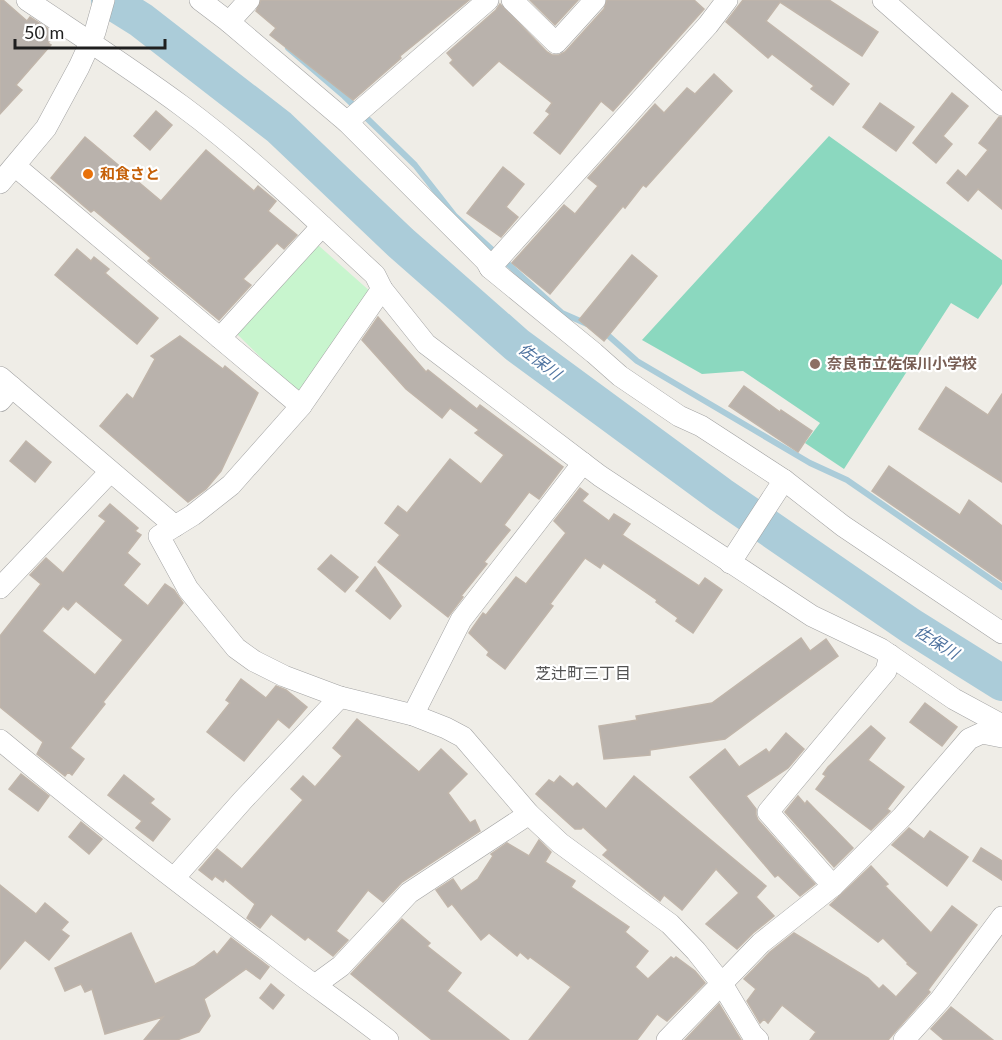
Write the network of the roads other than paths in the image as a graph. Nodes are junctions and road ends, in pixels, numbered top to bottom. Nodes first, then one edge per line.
1 (27, 0) edge
2 (104, 0) edge
3 (200, 0) edge
4 (249, 0) edge
5 (488, 0) edge
6 (512, 0) edge
7 (595, 0) edge
8 (727, 0) edge
9 (883, 0) edge
10 (229, 22) junction
11 (93, 37) junction
12 (1002, 105) edge
13 (347, 122) junction
14 (15, 166) junction
15 (0, 183) edge
16 (322, 226) junction
17 (490, 267) junction
18 (382, 289) junction
19 (220, 338) junction
20 (4, 388) edge
21 (301, 406) junction
22 (583, 463) junction
23 (110, 472) junction
24 (781, 484) junction
25 (175, 526) junction
26 (734, 556) junction
27 (0, 588) edge
28 (1002, 633) edge
29 (890, 655) junction
30 (340, 697) junction
31 (413, 715) junction
32 (1002, 725) edge
33 (1002, 737) edge
34 (0, 740) edge
35 (529, 814) junction
36 (175, 877) junction
37 (833, 886) junction
38 (1002, 917) edge
39 (722, 984) junction
40 (315, 985) junction
41 (388, 1040) edge
42 (667, 1040) edge
43 (758, 1040) edge
44 (904, 1040) edge

1 - 11 street
2 - 11 street
3 - 10 street
4 - 10 street
5 - 13 street
6 - 7 street
8 - 17 street
9 - 12 street
10 - 13 street
11 - 14 street
11 - 16 street
13 - 17 street
14 - 15 street
14 - 19 street
16 - 18 street
16 - 19 street
17 - 24 street
18 - 21 street
18 - 22 street
19 - 21 street
20 - 23 street
21 - 25 street
22 - 26 street
22 - 31 street
23 - 25 street
23 - 27 street
24 - 26 street
24 - 28 street
25 - 30 street
26 - 29 street
29 - 32 street
29 - 37 street
30 - 31 street
30 - 36 street
31 - 35 street
33 - 37 street
34 - 36 street
35 - 39 street
35 - 40 street
36 - 40 street
37 - 39 street
38 - 44 street
39 - 42 street
39 - 43 street
40 - 41 street

